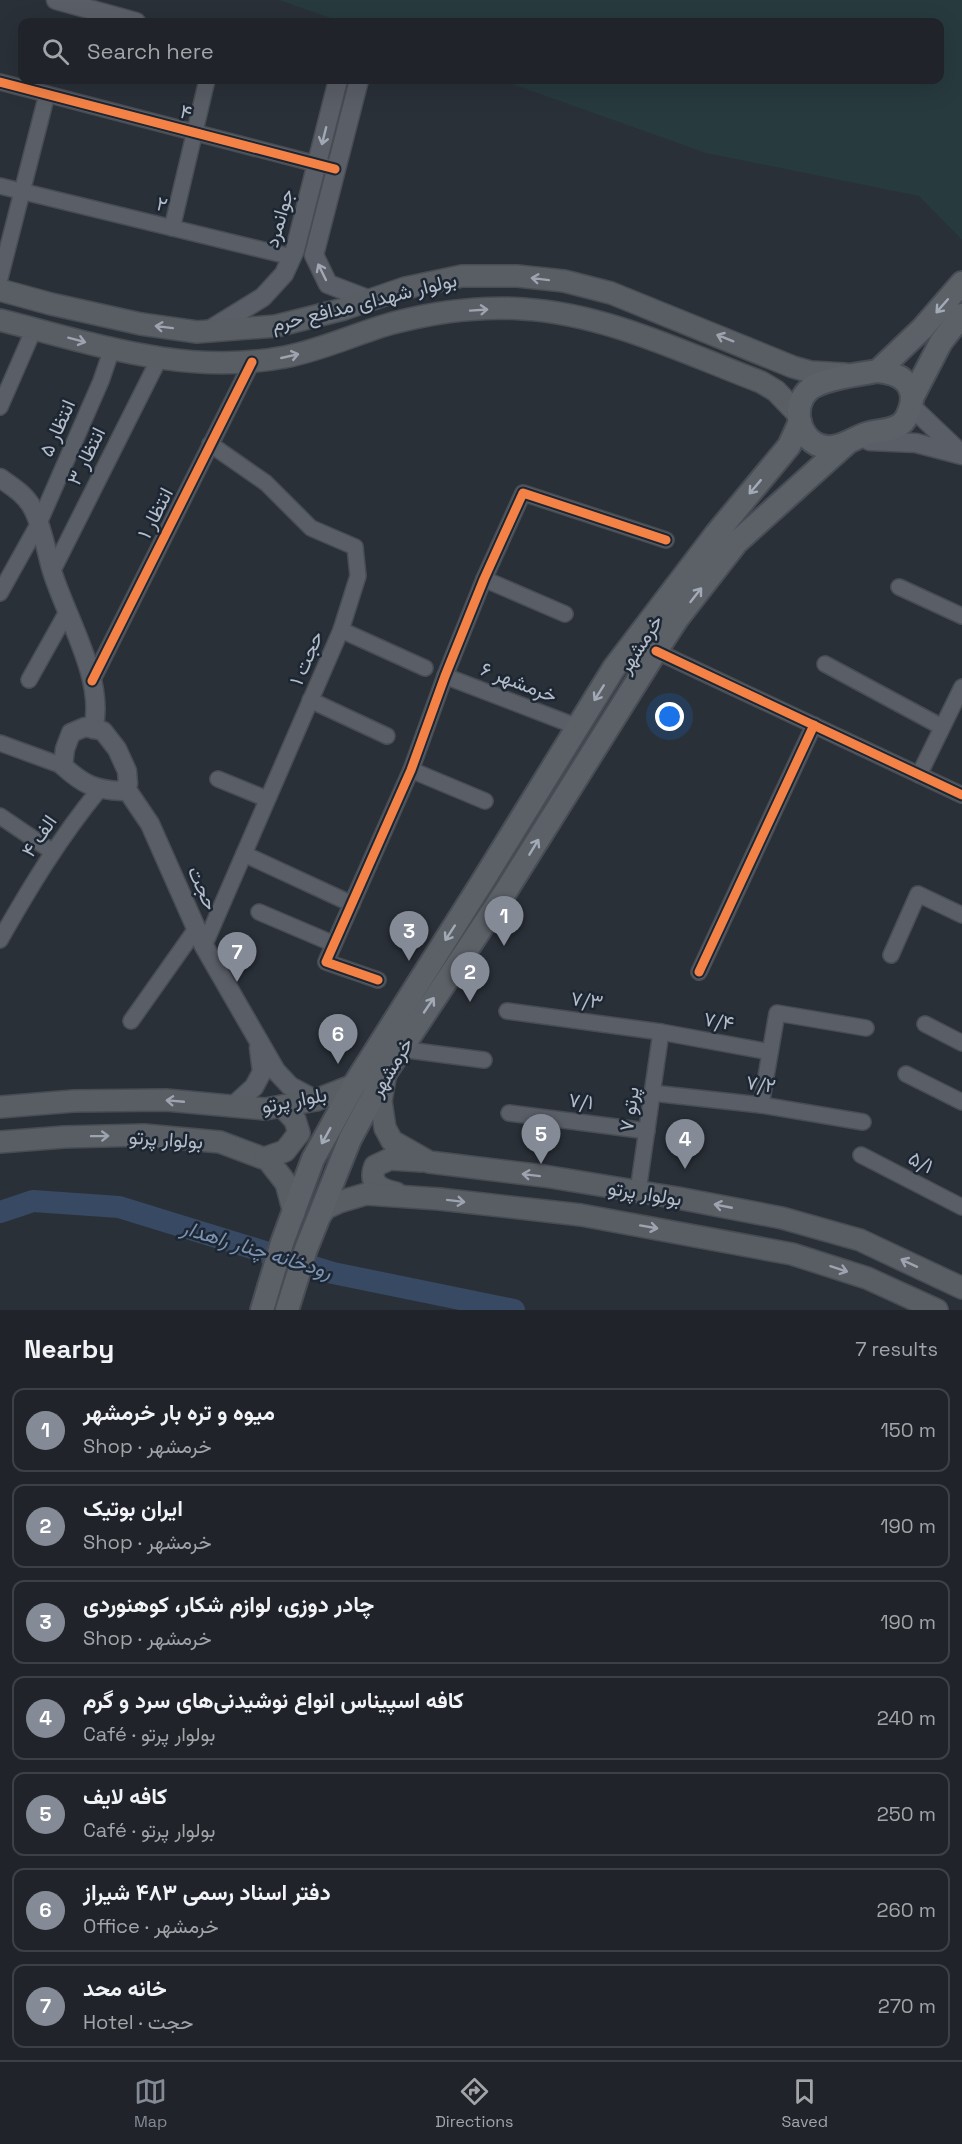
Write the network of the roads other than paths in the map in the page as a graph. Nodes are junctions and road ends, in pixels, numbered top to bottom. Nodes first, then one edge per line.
1 (56, 0) edge
2 (121, 18) edge
3 (0, 82) edge
4 (206, 84) edge
5 (337, 84) edge
6 (358, 84) edge
7 (47, 94) junction
8 (194, 133) junction
9 (317, 165) junction
10 (335, 169) junction
11 (0, 186) edge
12 (22, 191) junction
13 (172, 228) junction
14 (292, 257) junction
15 (0, 278) edge
16 (962, 283) edge
17 (0, 290) edge
18 (370, 300) junction
19 (962, 315) edge
20 (0, 320) edge
21 (34, 329) junction
22 (208, 331) junction
23 (111, 349) junction
24 (764, 355) junction
25 (159, 359) junction
26 (252, 362) junction
27 (869, 372) junction
28 (751, 378) junction
29 (912, 401) junction
30 (0, 407) edge
31 (799, 418) junction
32 (850, 442) junction
33 (210, 444) junction
34 (962, 455) edge
35 (778, 460) junction
36 (0, 478) edge
37 (807, 478) junction
38 (39, 523) junction
39 (666, 540) dead end
40 (52, 572) junction
41 (484, 579) junction
42 (899, 586) dead end
43 (0, 593) edge
44 (67, 612) junction
45 (565, 614) dead end
46 (962, 616) edge
47 (341, 630) junction
48 (656, 651) junction
49 (825, 664) dead end
50 (425, 668) dead end
51 (445, 676) junction
52 (29, 680) dead end
53 (92, 681) junction
54 (962, 687) edge
55 (310, 700) junction
56 (814, 725) junction
57 (578, 727) junction
58 (942, 727) junction
59 (93, 729) junction
60 (387, 736) dead end
61 (0, 743) edge
62 (63, 766) junction
63 (411, 770) junction
64 (919, 775) junction
65 (218, 779) dead end
66 (125, 787) junction
67 (99, 790) junction
68 (962, 795) edge
69 (267, 799) junction
70 (485, 801) dead end
71 (0, 816) edge
72 (53, 852) junction
73 (244, 854) junction
74 (481, 884) junction
75 (503, 896) junction
76 (352, 904) junction
77 (259, 912) dead end
78 (962, 915) edge
79 (200, 938) junction
80 (0, 940) edge
81 (334, 944) junction
82 (891, 955) dead end
83 (699, 972) dead end
84 (378, 980) dead end
85 (507, 1011) dead end
86 (131, 1021) dead end
87 (925, 1024) dead end
88 (866, 1028) dead end
89 (661, 1032) junction
90 (258, 1038) junction
91 (962, 1043) edge
92 (400, 1049) junction
93 (770, 1052) junction
94 (484, 1060) dead end
95 (386, 1072) junction
96 (906, 1074) dead end
97 (354, 1084) junction
98 (652, 1093) junction
99 (316, 1100) junction
100 (61, 1102) junction
101 (962, 1102) edge
102 (760, 1105) junction
103 (233, 1106) junction
104 (282, 1106) junction
105 (0, 1107) edge
106 (509, 1113) dead end
107 (863, 1122) dead end
108 (647, 1131) junction
109 (64, 1137) junction
110 (0, 1142) edge
111 (861, 1155) dead end
112 (265, 1158) junction
113 (429, 1162) junction
114 (638, 1191) junction
115 (411, 1196) junction
116 (962, 1207) edge
117 (294, 1213) junction
118 (320, 1215) junction
119 (962, 1288) edge
120 (262, 1310) edge
121 (287, 1310) edge
122 (938, 1310) edge

1 - 2 street
3 - 7 street, ۴
4 - 8 street
5 -> 9 street, جوانمرد
6 - 10 street
7 - 8 street, ۴
7 - 12 street
8 - 9 street, ۴
8 - 13 street
9 - 10 street, ۴
9 - 14 street, جوانمرد
18 -> 10 street
11 - 12 street, ۲
12 - 13 street, ۲
12 - 15 street
13 - 14 street, ۲
14 - 22 street, جوانمرد
16 -> 27 main road
22 -> 17 main road, بولوار شهدای مدافع حرم
18 - 22 main road, بولوار شهدای مدافع حرم
24 -> 18 main road, بولوار شهدای مدافع حرم
19 - 29 main road
20 - 21 main road, بولوار شهدای مدافع حرم
21 -> 23 main road, بولوار شهدای مدافع حرم
21 - 30 street
23 - 25 main road, بولوار شهدای مدافع حرم
23 - 38 street, انتظار ۵
24 - 27 main road, بولوار شهدای مدافع حرم
24 - 28 main road
25 - 26 main road, بولوار شهدای مدافع حرم
25 - 40 street, انتظار ۳
26 -> 28 main road, بولوار شهدای مدافع حرم
26 - 33 street, انتظار ۱
27 - 29 main road
27 - 31 main road, خرمشهر
28 - 31 main road, بولوار شهدای مدافع حرم
29 - 32 main road
29 - 34 street
31 - 32 main road
31 - 35 main road, خرمشهر
32 - 34 street
32 - 37 main road, خرمشهر
33 - 47 street, حجت ۱
33 - 53 street, انتظار ۱
35 - 37 main road
35 -> 57 main road, خرمشهر
36 - 38 street
48 -> 37 main road, خرمشهر
38 - 40 street
38 - 43 street, انتظار ۵
39 - 41 street
40 - 44 street
41 - 45 street
41 - 51 street
42 - 46 street
44 - 52 street
44 - 53 street
47 - 50 street
47 - 55 street, حجت ۱
48 - 56 street
75 -> 48 main road, خرمشهر
49 - 58 street
51 - 57 street, خرمشهر ۶
51 - 63 street
53 - 59 street
54 - 58 street
55 - 60 street
55 - 69 street, حجت ۱
56 - 64 street
56 - 83 street
57 - 74 main road, خرمشهر
58 - 64 street
59 - 62 street
59 - 66 street
61 - 62 street
62 - 67 street
63 - 70 street
63 - 76 street
64 - 68 street
65 - 69 street
66 - 67 street
66 - 79 street, حجت
67 - 72 street, ۴ الف
69 - 73 street, حجت ۱
71 - 72 street
72 - 80 street, ۴ الف
73 - 76 street
73 - 79 street, حجت ۱
74 - 75 main road
74 -> 97 main road, خرمشهر
92 -> 75 main road, خرمشهر
76 - 81 street
77 - 81 street
78 - 82 street
79 - 86 street, حجت ۱
79 - 90 street, حجت
81 - 84 street
85 - 89 street, ۷/۳
87 - 91 street
88 - 93 street
89 - 93 street, ۷/۴
89 - 98 street, پرتو ۷
90 - 99 street, حجت
90 - 103 street
92 - 94 street
92 - 95 main road, خرمشهر
93 - 102 street
95 - 113 main road, بولوار پرتو
95 - 118 main road, خرمشهر
96 - 101 street
97 - 99 main road, بلوار پرتو
97 -> 117 main road, خرمشهر
98 - 102 street, ۷/۲
98 - 108 street, پرتو ۷
99 - 104 main road, بلوار پرتو
103 -> 100 main road, بولوار پرتو
100 - 105 main road, بولوار پرتو
100 - 109 main road
102 - 107 street, ۷/۲
103 - 104 main road, بلوار پرتو
104 - 112 main road
106 - 108 street, ۷/۱
108 - 114 street, پرتو ۷
109 - 110 main road, بولوار پرتو
109 -> 112 main road, بولوار پرتو
111 - 116 street, ۵/۱
112 - 117 main road
114 -> 113 main road, بولوار پرتو
113 - 115 main road
119 -> 114 main road, بولوار پرتو
115 - 118 main road, بولوار پرتو
115 -> 122 main road, بولوار پرتو
117 - 120 main road, خرمشهر
118 - 121 main road, خرمشهر

